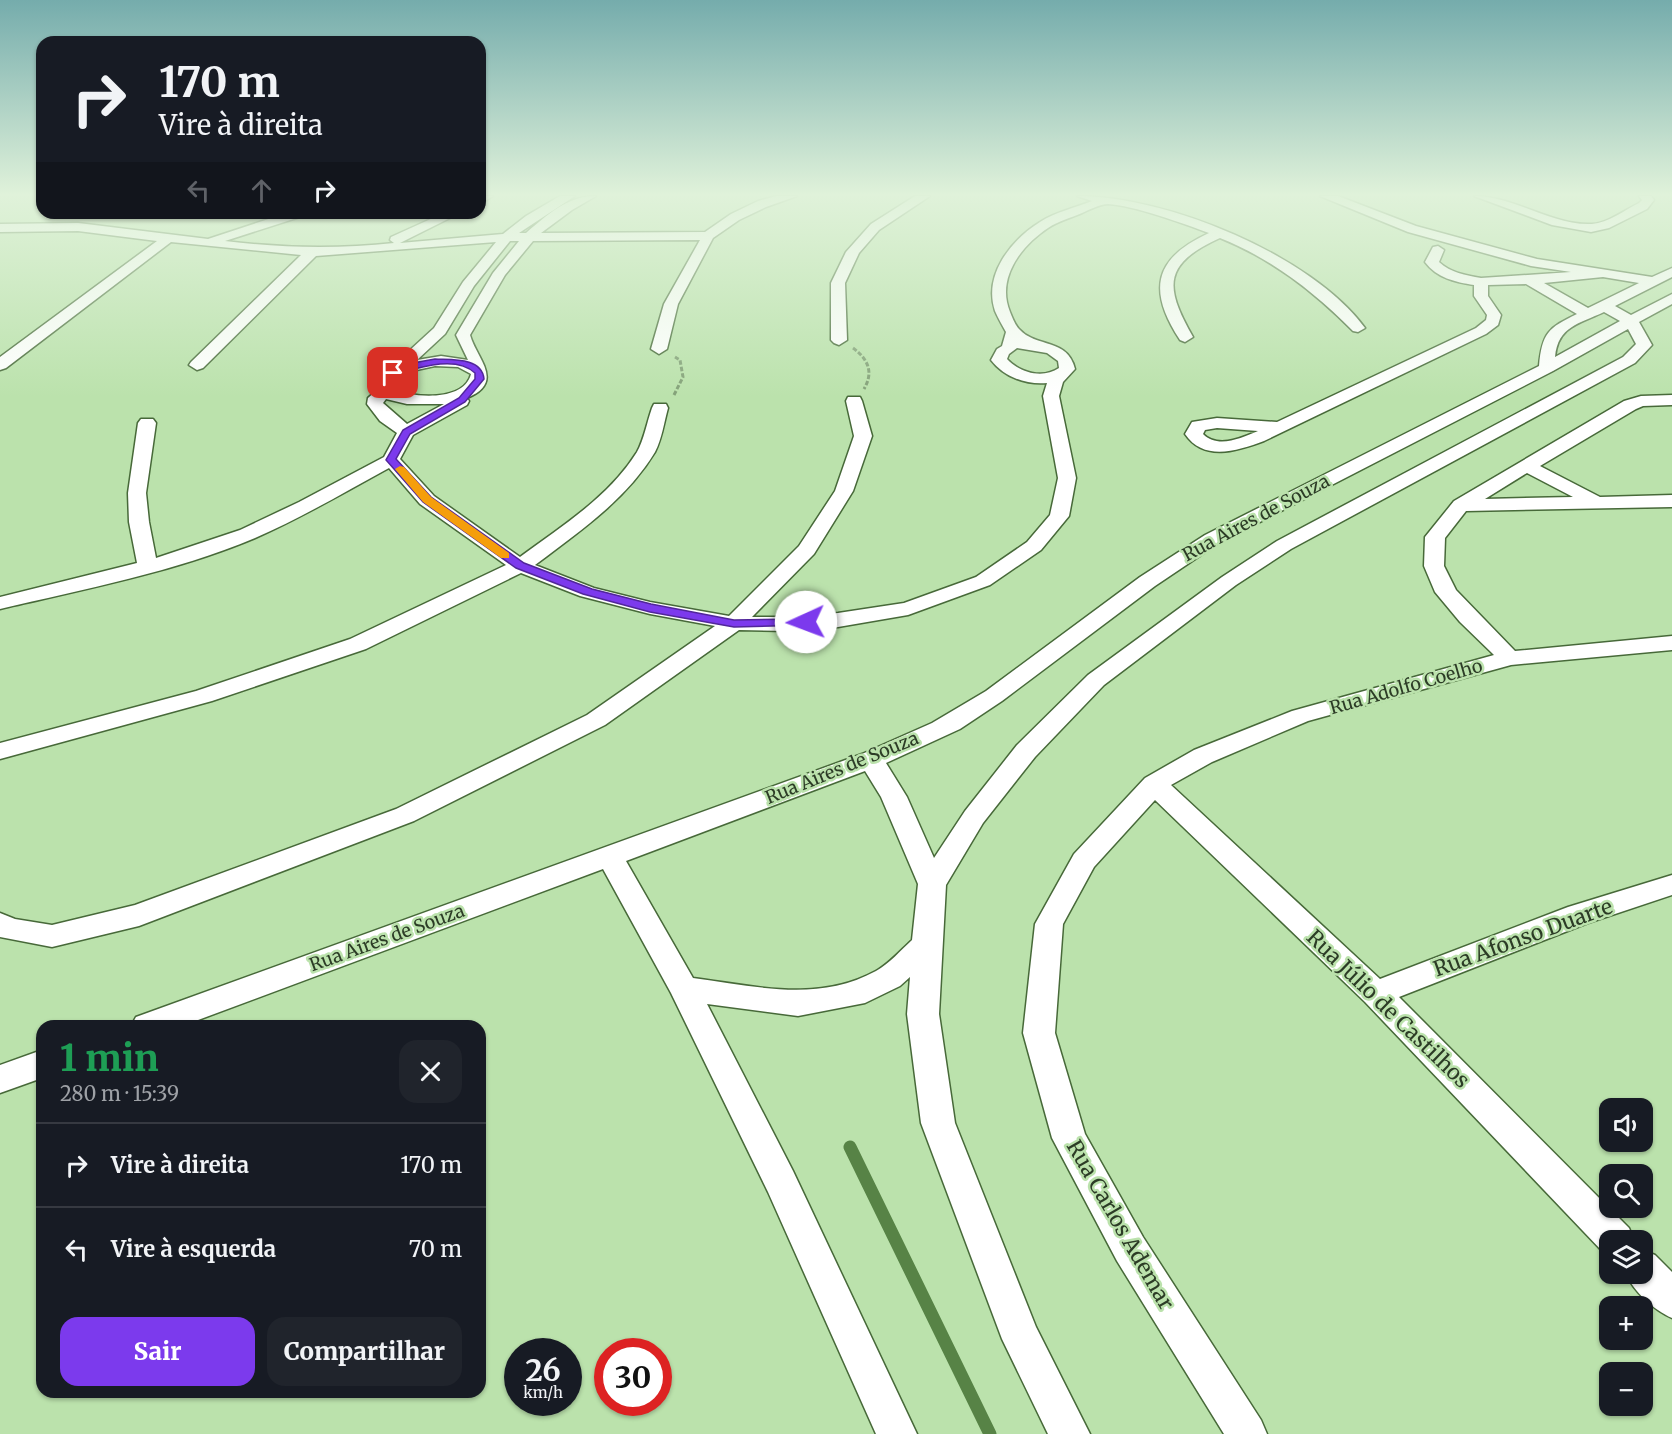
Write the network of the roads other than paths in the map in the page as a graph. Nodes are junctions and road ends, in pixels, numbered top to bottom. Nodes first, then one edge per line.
1 (135, 263) edge
2 (301, 263) edge
3 (486, 263) edge
4 (507, 263) edge
5 (693, 263) edge
6 (848, 263) edge
7 (1008, 263) edge
8 (1175, 263) edge
9 (1280, 263) edge
10 (1433, 263) edge
11 (1581, 263) edge
12 (1486, 266) dead end
13 (1672, 272) edge
14 (1606, 275) junction
15 (1531, 280) junction
16 (1653, 281) junction
17 (1481, 286) junction
18 (1559, 297) junction
19 (1672, 298) edge
20 (1604, 306) junction
21 (1587, 314) junction
22 (1631, 321) junction
23 (1358, 328) dead end
24 (1185, 337) dead end
25 (839, 340) road end
26 (1011, 340) junction
27 (659, 349) road end
28 (0, 365) edge
29 (197, 365) dead end
30 (1547, 368) junction
31 (393, 373) junction
32 (1062, 374) junction
33 (1026, 377) junction
34 (477, 379) junction
35 (384, 392) junction
36 (1051, 396) junction
37 (1672, 400) edge
38 (854, 401) road end
39 (660, 408) road end
40 (147, 423) dead end
41 (1278, 427) dead end
42 (406, 432) junction
43 (391, 460) junction
44 (1528, 466) junction
45 (1597, 501) junction
46 (1672, 501) edge
47 (1461, 505) junction
48 (520, 566) junction
49 (148, 567) junction
50 (0, 603) edge
51 (734, 623) junction
52 (1672, 644) edge
53 (1510, 658) junction
54 (0, 751) edge
55 (871, 760) junction
56 (1154, 784) junction
57 (609, 855) junction
58 (932, 884) junction
59 (1672, 885) edge
60 (0, 924) edge
61 (926, 945) junction
62 (684, 988) junction
63 (1376, 993) junction
64 (163, 1020) edge
65 (36, 1066) edge
66 (0, 1079) edge
67 (1606, 1230) edge
68 (1653, 1279) edge
69 (1672, 1299) edge
70 (897, 1434) edge
71 (1070, 1434) edge
72 (1247, 1434) edge

1 - 28 street
2 - 29 street
3 - 31 street
4 - 34 street
5 - 27 street
6 - 25 street
7 - 26 street
8 - 24 street
9 - 23 street
10 - 17 street
11 - 14 street
12 - 15 street
13 - 16 street
14 - 15 street
14 - 16 street
15 - 17 street
15 - 18 street
16 - 20 street
17 - 18 street
17 - 41 street
18 - 21 street
19 - 22 street, Rua Aires de Souza
20 - 21 street
20 - 22 street
21 - 30 street
22 - 30 street, Rua Aires de Souza
22 - 58 street
26 - 32 street
26 - 33 street
30 - 55 street, Rua Aires de Souza
31 - 34 street
31 - 35 street
32 - 33 street
32 - 36 street
33 - 36 street
34 - 35 street
34 - 42 street
35 - 42 street
36 - 51 street
37 - 44 street
38 - 51 street
39 - 48 street
40 - 49 street
42 - 43 street
43 - 48 street
43 - 49 street
44 - 45 street
44 - 47 street
45 - 46 street
45 - 47 street
47 - 53 street
48 - 51 street
48 - 54 street
49 - 50 street
51 - 60 street
52 - 53 street, Rua Adolfo Coelho
53 - 56 street, Rua Adolfo Coelho
55 - 57 street, Rua Aires de Souza
55 - 58 street
56 - 63 street, Rua Júlio de Castilhos
56 - 72 street, Rua Carlos Ademar
57 - 62 street
57 - 64 street, Rua Aires de Souza
58 - 61 street
59 - 63 street, Rua Afonso Duarte
61 - 62 street
61 - 71 street
62 - 70 street
63 - 67 street, Rua Júlio de Castilhos
65 - 66 street
68 - 69 street

